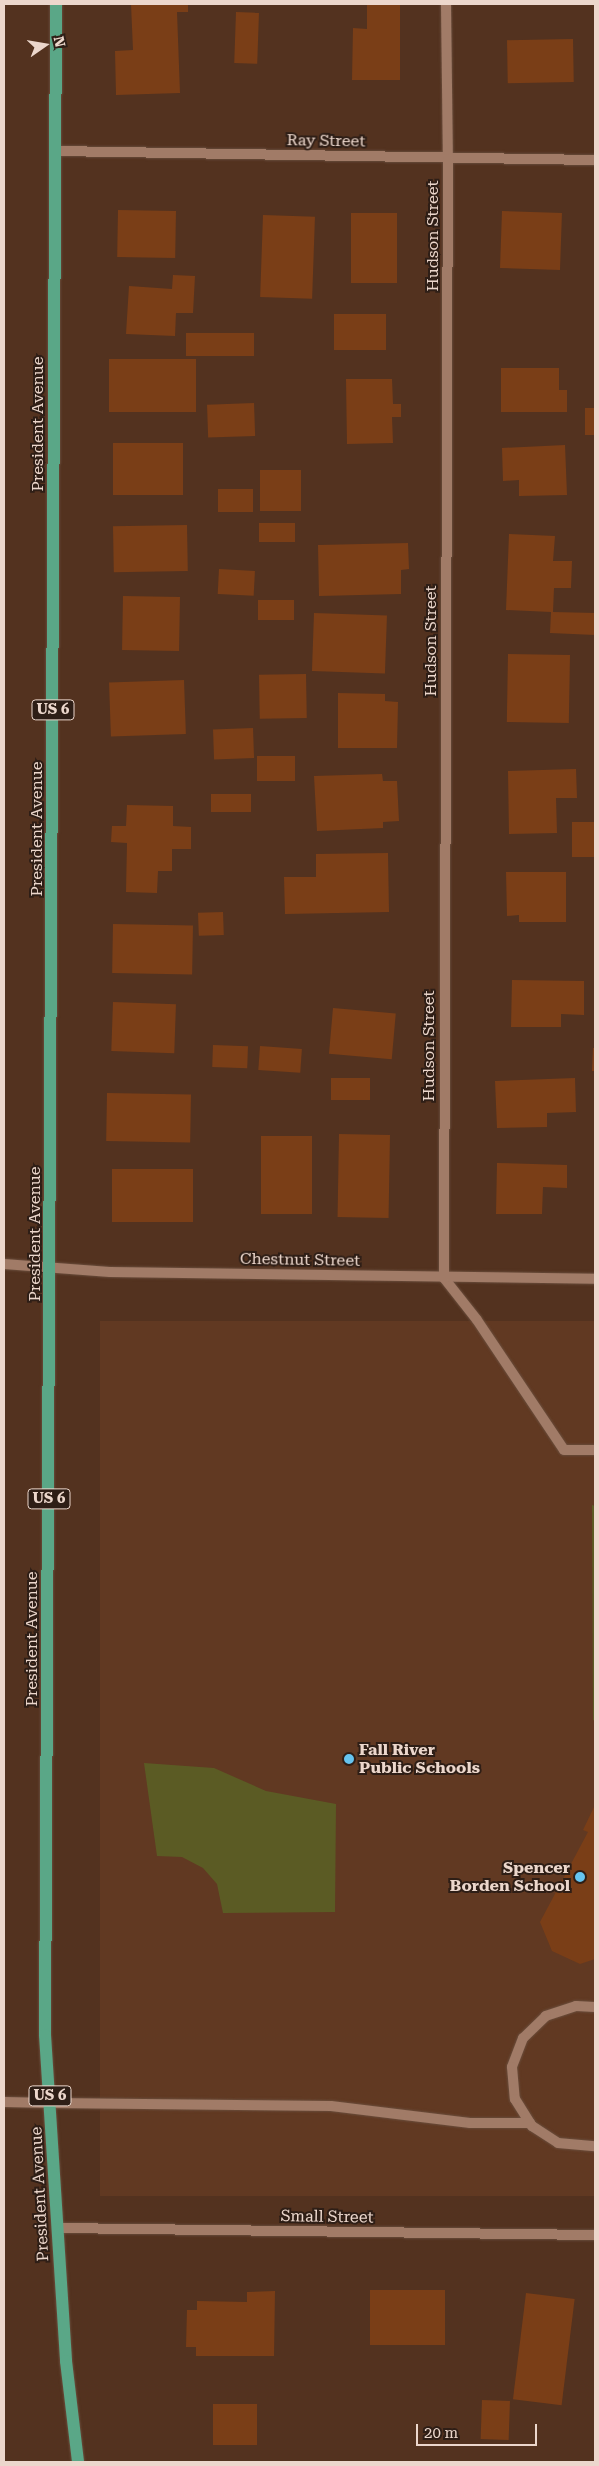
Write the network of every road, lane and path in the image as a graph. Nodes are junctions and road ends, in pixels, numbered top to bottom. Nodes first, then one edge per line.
1 (56, 4) edge
2 (446, 4) edge
3 (56, 151) junction
4 (448, 159) junction
5 (595, 160) edge
6 (4, 1264) edge
7 (51, 1269) junction
8 (444, 1278) junction
9 (595, 1279) edge
10 (595, 1450) edge
11 (595, 2007) edge
12 (4, 2102) edge
13 (50, 2103) junction
14 (530, 2124) junction
15 (595, 2146) edge
16 (59, 2228) junction
17 (595, 2235) edge
18 (74, 2431) junction
19 (71, 2462) edge
20 (78, 2462) edge

1 - 3 main road, President Avenue / US 6
2 - 4 street, Hudson Street
3 - 4 street, Ray Street
3 - 7 main road, President Avenue / US 6
4 - 5 street, Ray Street
4 - 8 street, Hudson Street
6 - 7 street, Chestnut Street
7 - 8 street, Chestnut Street
7 - 13 main road, President Avenue / US 6
8 - 9 street, Chestnut Street
8 - 10 street
11 - 14 street
12 - 13 street
13 - 14 street
13 - 16 main road, President Avenue / US 6
14 - 15 street
16 - 17 street, Small Street
16 - 18 main road, President Avenue / US 6
18 - 19 main road
18 - 20 main road, President Avenue / US 6

